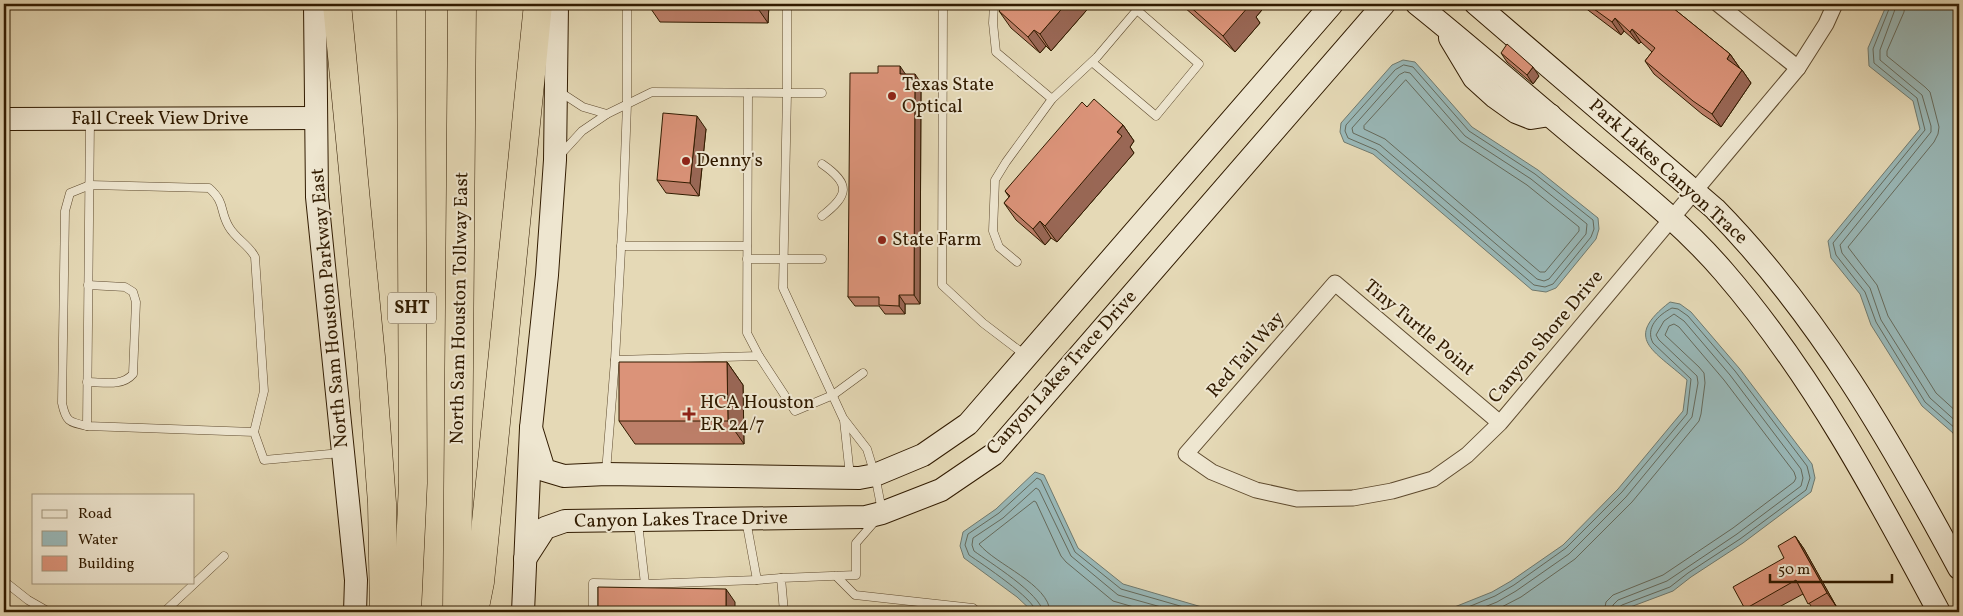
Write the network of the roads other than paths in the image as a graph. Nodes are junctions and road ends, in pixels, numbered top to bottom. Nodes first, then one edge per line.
1 (315, 4) edge
2 (337, 4) edge
3 (411, 4) edge
4 (462, 4) edge
5 (538, 4) edge
6 (557, 4) edge
7 (627, 4) edge
8 (787, 4) edge
9 (943, 4) edge
10 (994, 4) edge
11 (1332, 4) edge
12 (1384, 4) edge
13 (1417, 4) edge
14 (1718, 4) edge
15 (1835, 4) edge
16 (1140, 7) edge
17 (1481, 8) edge
18 (1440, 22) junction
19 (1464, 42) junction
20 (1092, 62) junction
21 (1798, 68) junction
22 (1572, 86) junction
23 (556, 89) junction
24 (748, 93) junction
25 (787, 93) junction
26 (822, 93) dead end
27 (1052, 100) junction
28 (627, 104) junction
29 (607, 114) junction
30 (1550, 115) junction
31 (316, 118) junction
32 (4, 119) edge
33 (90, 119) junction
34 (555, 160) junction
35 (822, 164) dead end
36 (90, 185) junction
37 (1695, 191) junction
38 (822, 216) dead end
39 (1672, 218) junction
40 (621, 246) junction
41 (747, 246) junction
42 (747, 259) junction
43 (784, 259) junction
44 (822, 259) dead end
45 (1017, 262) dead end
46 (1335, 283) joint
47 (88, 285) junction
48 (758, 356) junction
49 (1027, 356) junction
50 (615, 360) junction
51 (863, 373) dead end
52 (87, 382) junction
53 (833, 395) junction
54 (843, 418) junction
55 (1500, 423) junction
56 (87, 426) junction
57 (531, 428) junction
58 (254, 432) junction
59 (343, 453) junction
60 (1186, 454) joint
61 (606, 474) junction
62 (875, 475) junction
63 (850, 478) junction
64 (1918, 491) junction
65 (1885, 510) junction
66 (882, 513) junction
67 (745, 518) junction
68 (638, 520) junction
69 (224, 556) dead end
70 (525, 559) junction
71 (1959, 568) edge
72 (836, 576) junction
73 (781, 578) junction
74 (757, 580) junction
75 (4, 582) edge
76 (195, 583) edge
77 (194, 584) edge
78 (645, 584) junction
79 (49, 612) edge
80 (164, 612) edge
81 (355, 612) edge
82 (384, 612) edge
83 (407, 612) edge
84 (457, 612) edge
85 (474, 612) edge
86 (523, 612) edge
87 (593, 612) edge
88 (784, 612) edge
89 (978, 612) edge
90 (1939, 612) edge

1 - 31 street, North Sam Houston Parkway East
2 - 82 highway
3 - 83 highway, SHT
4 - 84 highway, North Sam Houston Tollway East / SHT
5 - 85 highway
6 - 23 street
7 - 28 lane
8 - 25 lane
9 - 49 lane
10 - 27 lane
11 - 49 street, Canyon Lakes Trace Drive
12 - 66 street, Canyon Lakes Trace Drive
13 - 18 street, Park Lakes Canyon Trace
14 - 21 street
15 - 21 street, Canyon Shore Drive
16 - 20 lane
16 - 20 lane
17 - 19 street
17 - 22 street, Park Lakes Canyon Trace
18 - 19 street, Park Lakes Canyon Trace
18 - 30 street, Park Lakes Canyon Trace
19 - 30 street, Park Lakes Canyon Trace
20 - 27 lane
21 - 37 street, Canyon Shore Drive
22 - 30 street
22 - 37 street, Park Lakes Canyon Trace
23 - 29 lane
23 - 34 street
24 - 25 lane
24 - 28 lane
24 - 41 lane
25 - 26 lane
25 - 43 lane
27 - 45 lane
28 - 29 lane
28 - 40 lane
29 - 34 lane
30 - 39 street, Park Lakes Canyon Trace
31 - 33 street, Fall Creek View Drive
31 - 59 street, North Sam Houston Parkway East
32 - 33 street, Fall Creek View Drive
33 - 36 lane
34 - 57 street
35 - 38 lane
36 - 47 lane
36 - 56 lane
36 - 58 lane
37 - 39 street, Canyon Shore Drive
37 - 64 street, Park Lakes Canyon Trace
39 - 55 street, Canyon Shore Drive
39 - 65 street, Park Lakes Canyon Trace
40 - 41 lane
40 - 50 lane
41 - 42 lane
42 - 43 lane
42 - 48 lane
43 - 44 lane
43 - 53 lane
46 - 55 street, Tiny Turtle Point
46 - 60 street, Red Tail Way
47 - 52 lane
47 - 52 lane
48 - 50 lane
48 - 53 lane
49 - 62 street, Canyon Lakes Trace Drive
50 - 61 lane
51 - 53 lane
52 - 56 lane
53 - 54 lane
54 - 62 lane
54 - 63 lane
55 - 60 street, Canyon Shore Drive
56 - 58 lane
57 - 61 street, Canyon Lakes Trace Drive
57 - 70 street
58 - 59 lane
59 - 81 street, North Sam Houston Parkway East
61 - 63 street, Canyon Lakes Trace Drive
62 - 63 street, Canyon Lakes Trace Drive
62 - 66 lane
64 - 65 street
64 - 71 street, Park Lakes Canyon Trace
65 - 90 street, Park Lakes Canyon Trace
66 - 67 street, Canyon Lakes Trace Drive
66 - 72 lane
67 - 68 street, Canyon Lakes Trace Drive
67 - 74 lane
68 - 70 street, Canyon Lakes Trace Drive
68 - 78 lane
69 - 76 lane
70 - 86 street
72 - 73 lane
72 - 89 lane
73 - 74 lane
73 - 88 lane
74 - 78 lane
75 - 79 lane
77 - 80 lane
78 - 87 lane

